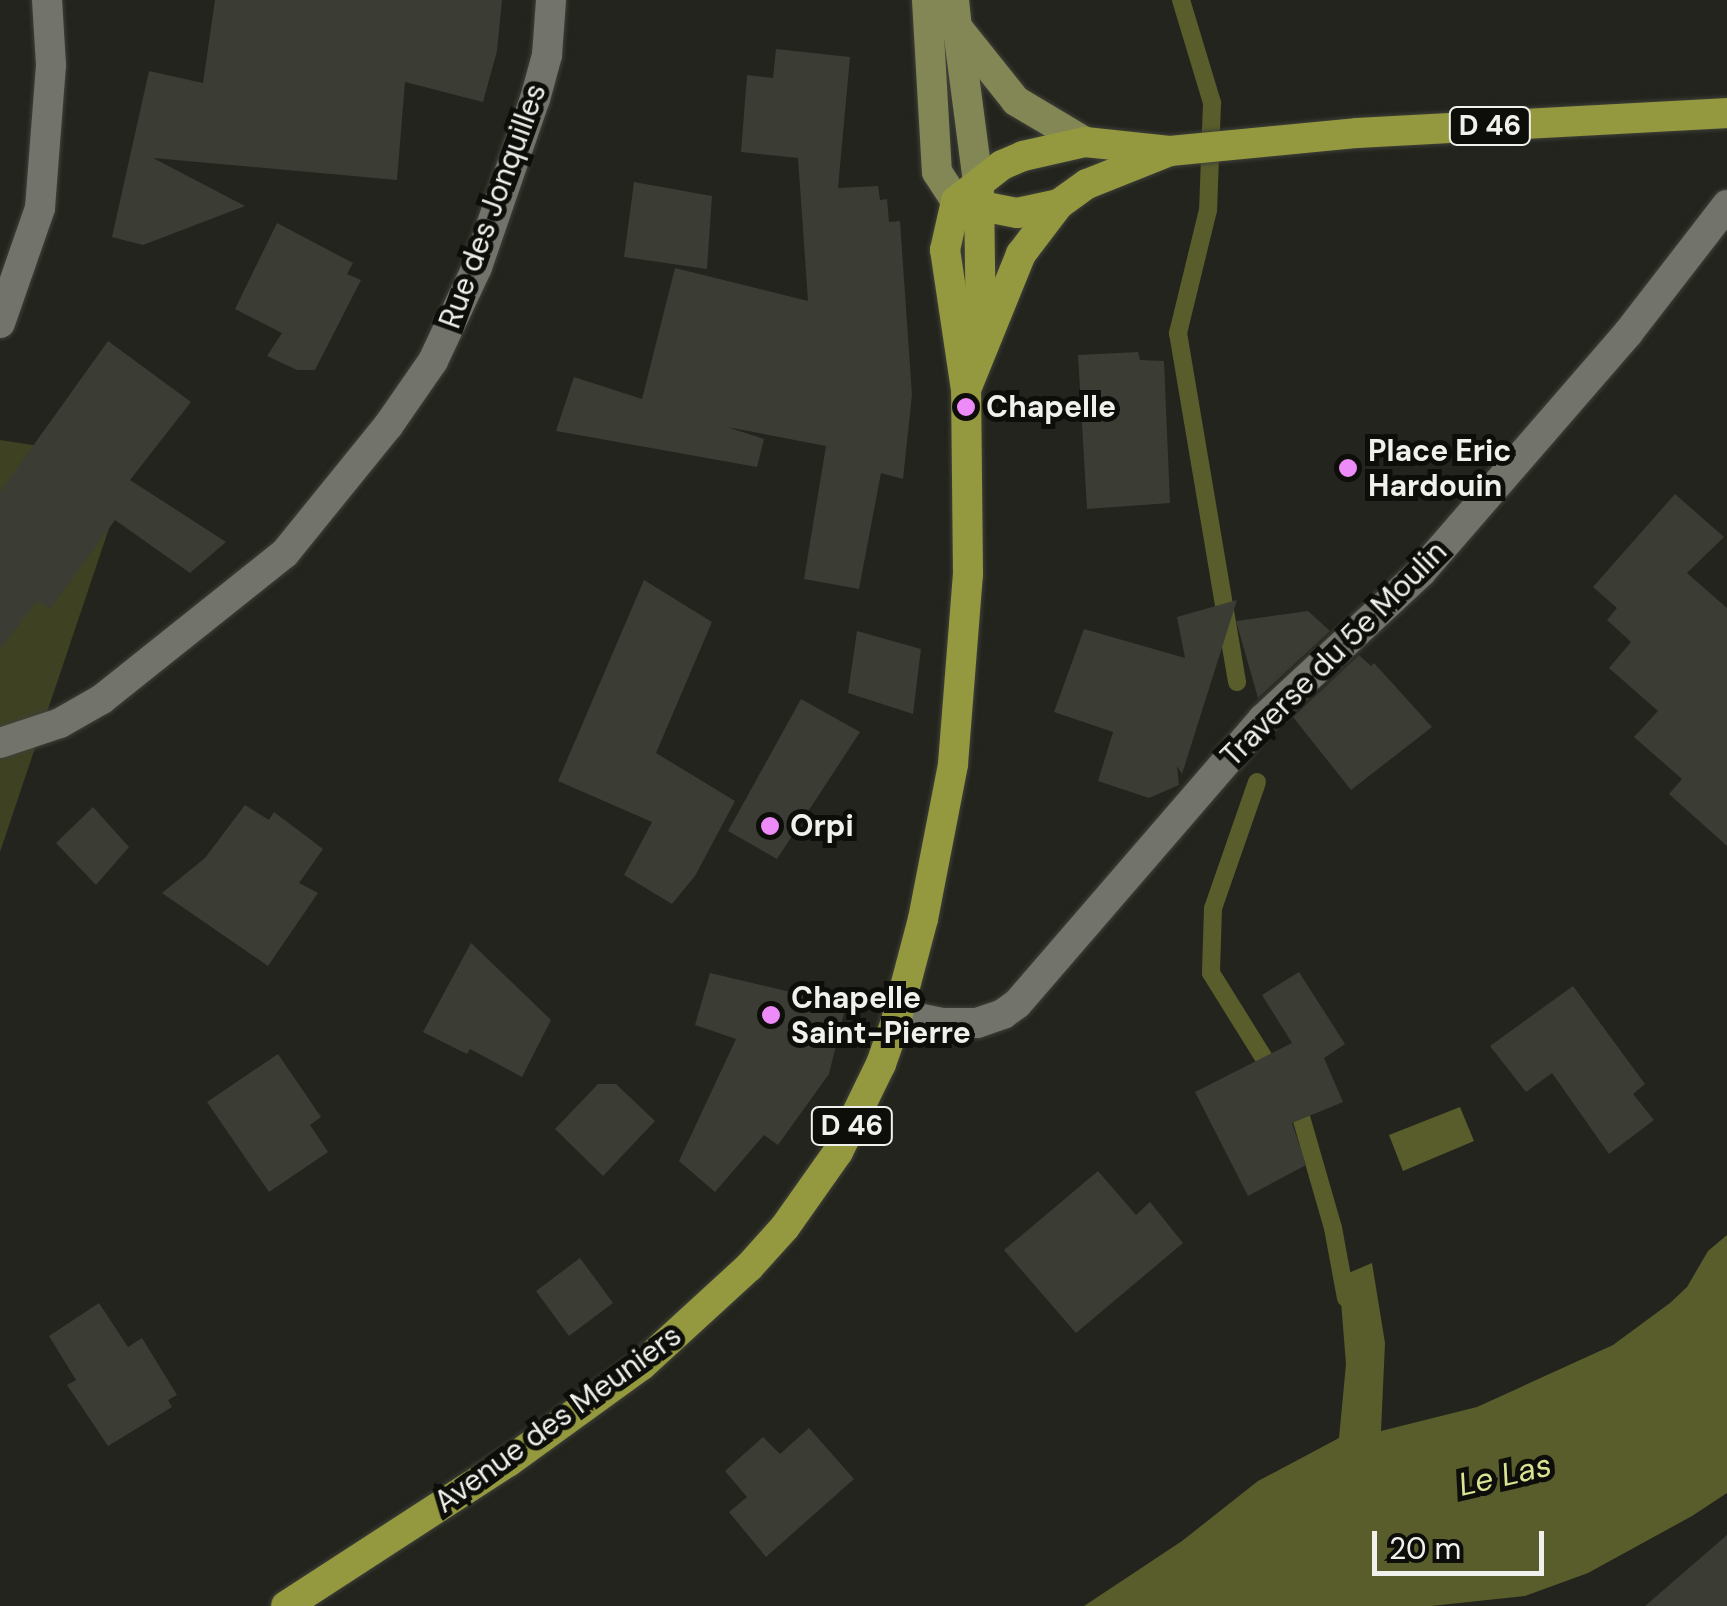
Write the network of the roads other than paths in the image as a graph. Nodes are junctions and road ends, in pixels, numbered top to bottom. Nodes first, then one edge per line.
1 (46, 0) edge
2 (551, 0) edge
3 (928, 0) edge
4 (956, 13) edge
5 (1727, 113) edge
6 (1086, 142) junction
7 (1170, 151) junction
8 (971, 197) junction
9 (1059, 204) junction
10 (1727, 205) edge
11 (0, 323) edge
12 (981, 344) junction
13 (966, 390) junction
14 (0, 743) edge
15 (898, 1014) junction
16 (286, 1606) edge

1 - 11 street
2 - 14 street, Rue des Jonquilles
3 - 8 street
4 - 6 street
4 - 8 street
5 - 7 main road, D 46
6 - 7 main road, D 46
6 - 8 main road, D 46
7 - 9 main road, D 46
8 - 9 main road
8 - 12 main road
8 - 13 main road, Avenue des Meuniers / D 46
9 - 12 main road, Avenue des Meuniers / D 46
10 - 15 street, Traverse du 5e Moulin
12 - 13 main road, Avenue des Meuniers / D 46
13 - 15 main road, Avenue des Meuniers / D 46
15 - 16 main road, Avenue des Meuniers / D 46

